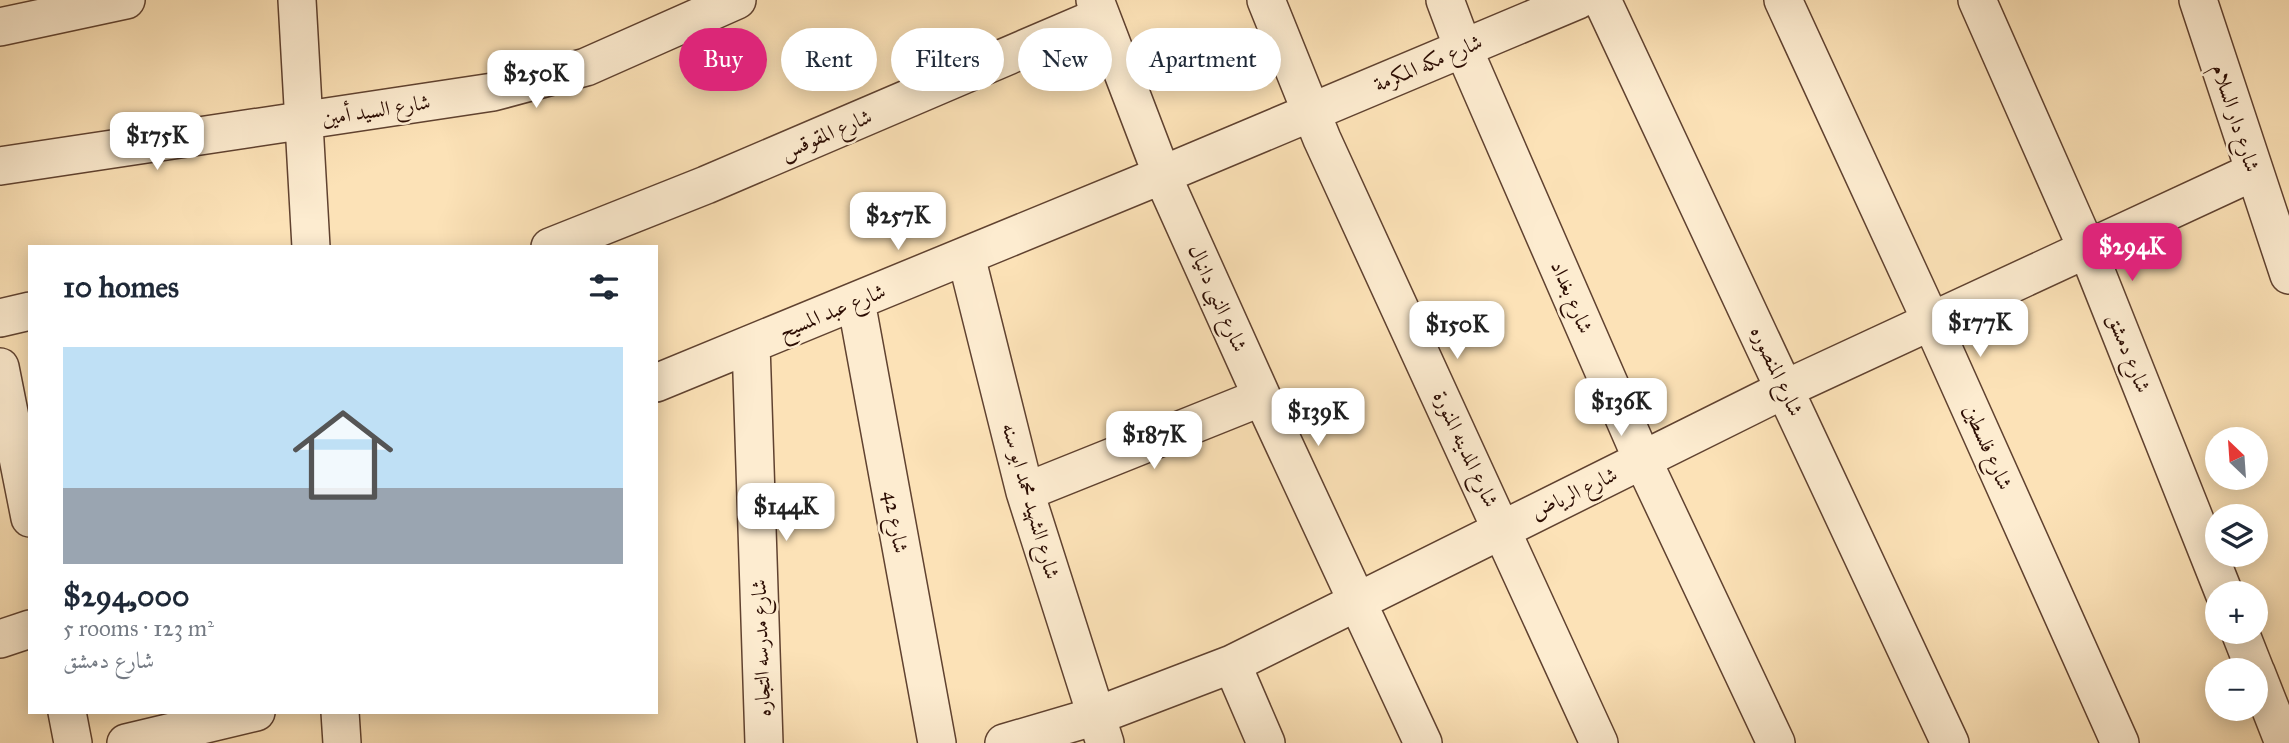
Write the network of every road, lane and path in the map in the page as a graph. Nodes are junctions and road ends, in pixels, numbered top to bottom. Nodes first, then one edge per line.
1 (126, 0) edge
2 (297, 0) edge
3 (737, 0) edge
4 (1266, 0) edge
5 (1445, 0) edge
6 (1578, 0) edge
7 (1602, 0) edge
8 (1783, 0) edge
9 (1977, 0) edge
10 (2198, 0) edge
11 (1098, 8) edge
12 (0, 27) edge
13 (1464, 48) junction
14 (1311, 112) junction
15 (305, 120) junction
16 (0, 166) edge
17 (2253, 172) junction
18 (1162, 175) junction
19 (305, 245) edge
20 (555, 245) edge
21 (2087, 249) junction
22 (966, 256) junction
23 (2289, 275) edge
24 (856, 301) junction
25 (28, 311) edge
26 (0, 318) edge
27 (1931, 321) junction
28 (751, 344) junction
29 (0, 367) edge
30 (658, 382) edge
31 (1785, 389) junction
32 (1262, 397) junction
33 (15, 444) edge
34 (1642, 459) junction
35 (1025, 492) junction
36 (28, 508) edge
37 (1503, 528) junction
38 (2219, 581) edge
39 (1357, 600) junction
40 (28, 630) edge
41 (0, 639) edge
42 (1232, 664) junction
43 (2268, 703) edge
44 (67, 714) edge
45 (248, 714) edge
46 (340, 714) edge
47 (1101, 730) edge
48 (73, 743) edge
49 (126, 743) edge
50 (342, 743) edge
51 (764, 743) edge
52 (937, 743) edge
53 (1004, 743) edge
54 (1266, 743) edge
55 (1423, 743) edge
56 (1600, 743) edge
57 (1776, 743) edge
58 (1950, 743) edge
59 (2120, 743) edge
60 (2284, 743) edge

1 - 12 street
2 - 15 street
3 - 15 street, شارع السيد أمين
4 - 14 street, شارع المدينه المنورة
5 - 13 street, شارع بغداد
6 - 13 street, شارع مكه المكرمة
7 - 31 street, شارع المنصوره
8 - 27 street, شارع فلسطين
9 - 21 street, شارع دمشق
10 - 17 street, شارع دار السلام
11 - 18 street, شارع النبى دانيال
11 - 20 street, شارع المقوقس
13 - 14 street, شارع مكه المكرمة
13 - 34 street, شارع بغداد
14 - 18 street, شارع مكه المكرمة
14 - 37 street, شارع المدينه المنورة
15 - 16 street, شارع السيد أمين
15 - 19 street
17 - 21 street, شارع الرياض
17 - 23 street, شارع دار السلام
18 - 22 street, شارع عبد المسيح
18 - 32 street, شارع النبى دانيال
21 - 27 street, شارع الرياض
21 - 38 street, شارع دمشق
22 - 24 street, شارع عبد المسيح
22 - 35 street, شارع الشهيد محمد ابو سنه
24 - 28 street, شارع عبد المسيح
24 - 52 street, شارع 42
25 - 26 street
27 - 31 street, شارع الرياض
27 - 59 street, شارع فلسطين
28 - 30 street, شارع عبد المسيح
28 - 51 street, شارع مدرسه التجاره
29 - 33 street
31 - 34 street, شارع الرياض
31 - 58 street, شارع المنصوره
32 - 35 street
32 - 39 street, شارع النبى دانيال
33 - 36 street
34 - 37 street, شارع الرياض
34 - 57 street, شارع بغداد
35 - 47 street, شارع الشهيد محمد ابو سنه
37 - 39 street, شارع الرياض
37 - 56 street, شارع المدينه المنورة
39 - 42 street, شارع الرياض
39 - 55 street, شارع النبى دانيال
40 - 41 street
42 - 47 street, شارع الرياض
42 - 54 street
43 - 60 street
44 - 48 street
45 - 49 street
46 - 50 street
47 - 53 street, شارع الرياض

